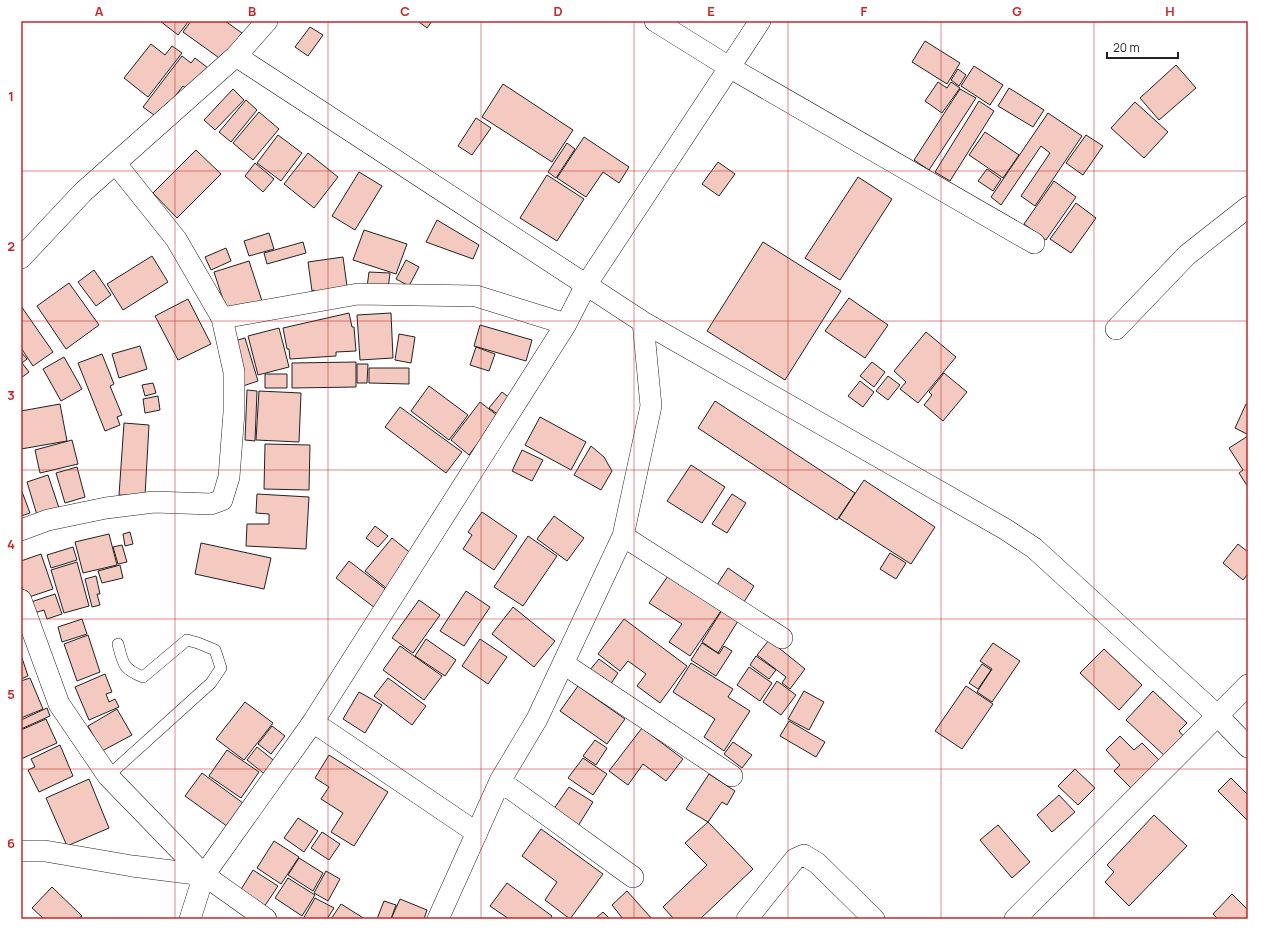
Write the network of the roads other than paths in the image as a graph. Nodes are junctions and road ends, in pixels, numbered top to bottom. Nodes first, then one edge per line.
1 (267, 21) edge
2 (655, 21) edge
3 (760, 21) edge
4 (236, 56) junction
5 (729, 67) junction
6 (116, 164) junction
7 (1248, 207) edge
8 (1034, 243) dead end
9 (21, 258) edge
10 (586, 285) junction
11 (222, 318) junction
12 (643, 322) junction
13 (566, 324) junction
14 (1116, 328) dead end
15 (21, 530) edge
16 (623, 536) junction
17 (21, 600) edge
18 (782, 638) dead end
19 (118, 644) dead end
20 (564, 664) junction
21 (1248, 685) edge
22 (1218, 716) junction
23 (313, 722) junction
24 (1248, 747) edge
25 (108, 776) junction
26 (732, 776) dead end
27 (500, 781) junction
28 (477, 833) junction
29 (21, 851) edge
30 (204, 875) junction
31 (633, 877) dead end
32 (190, 919) edge
33 (266, 919) edge
34 (438, 919) edge
35 (747, 919) edge
36 (874, 919) edge
37 (1014, 919) edge

1 - 4 street
2 - 5 street
3 - 5 street
4 - 6 street
4 - 10 street
5 - 8 street
5 - 10 street
6 - 9 street
6 - 11 street
7 - 14 street
10 - 12 street
10 - 13 street
11 - 13 street
11 - 15 street
12 - 16 street
12 - 22 street
13 - 23 street
16 - 18 street
16 - 20 street
17 - 25 street
19 - 25 lane
20 - 26 street
20 - 27 street
21 - 22 street
22 - 24 street
22 - 37 street
23 - 28 street
23 - 30 street
25 - 30 street
27 - 28 street
27 - 31 street
28 - 34 street
29 - 30 street
30 - 32 street
30 - 33 street
35 - 36 street

